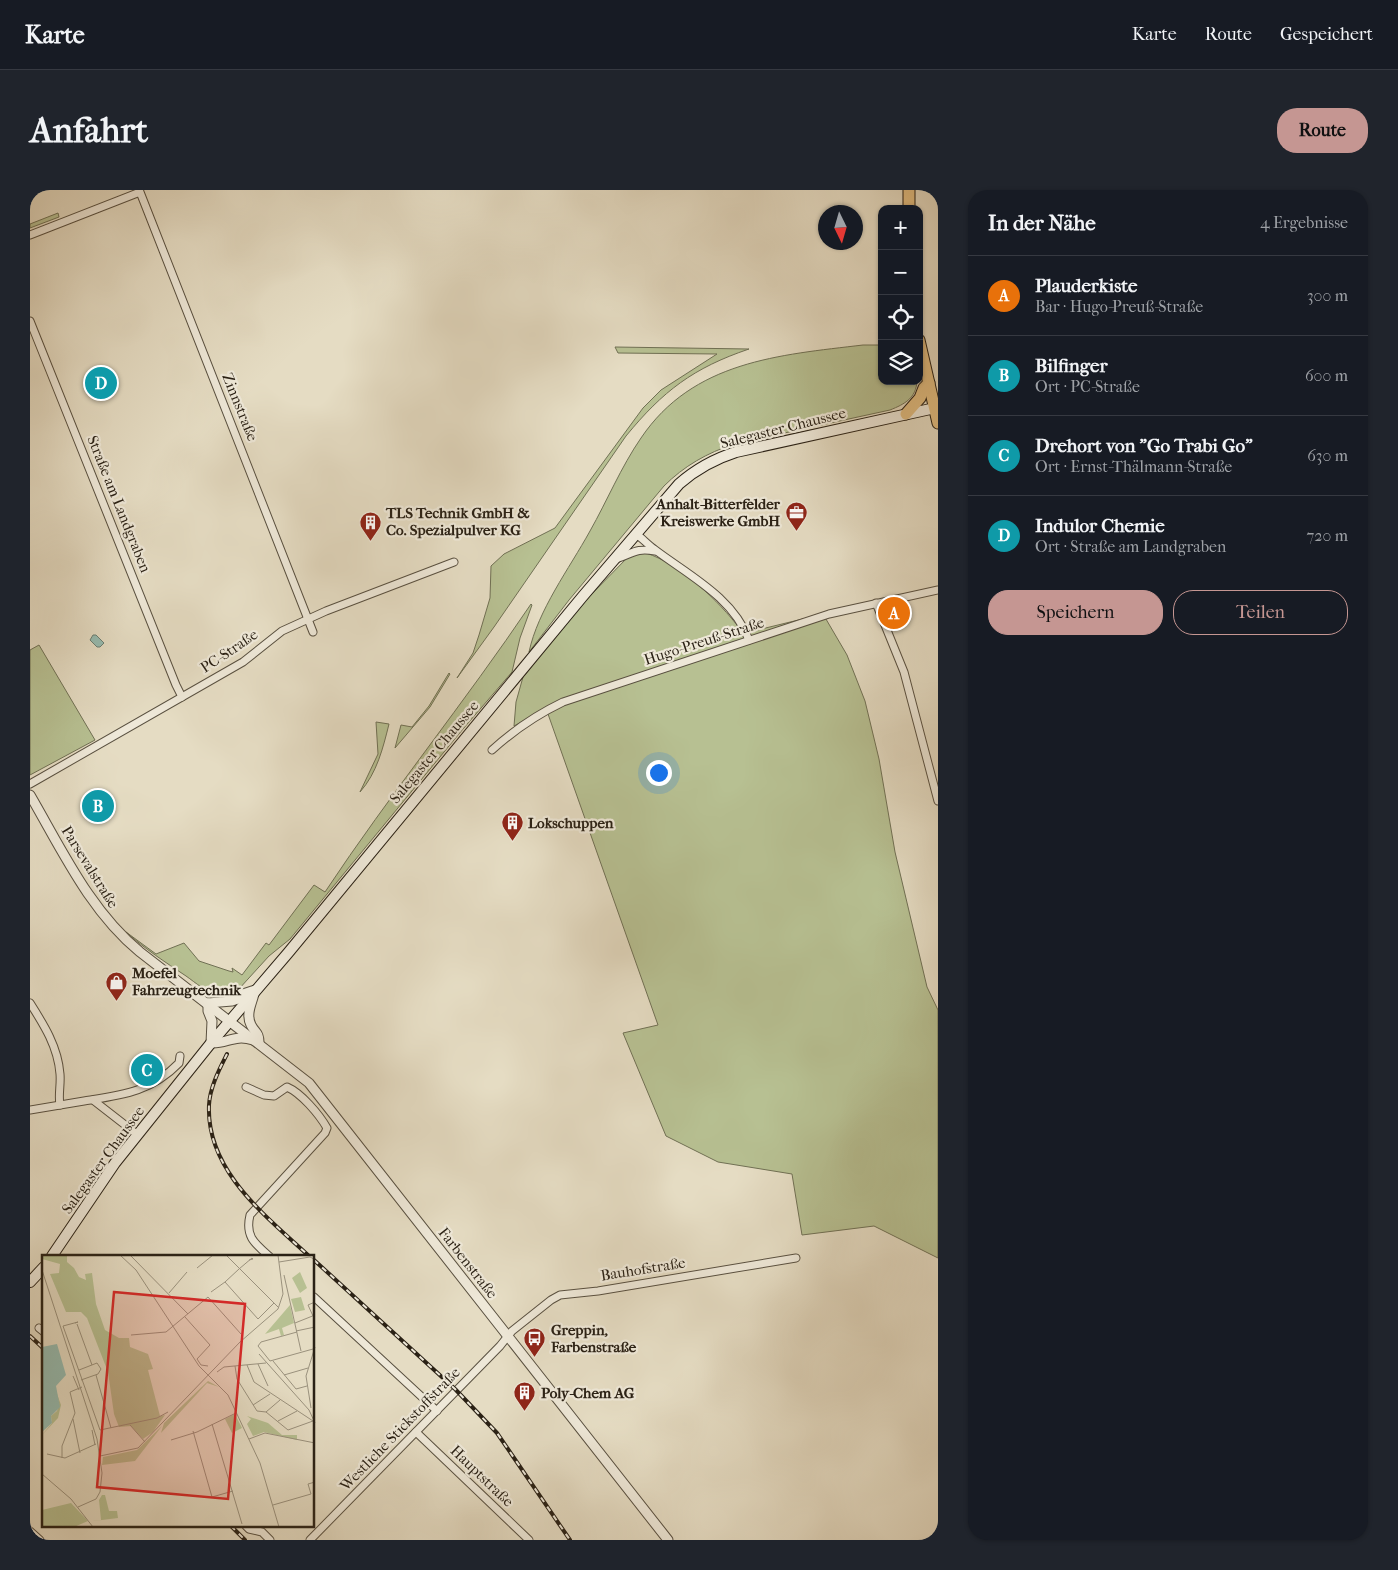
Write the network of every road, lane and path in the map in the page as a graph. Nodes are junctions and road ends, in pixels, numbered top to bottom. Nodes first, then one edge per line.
1 (909, 190) edge
2 (909, 205) edge
3 (30, 235) edge
4 (30, 321) edge
5 (923, 358) edge
6 (929, 383) junction
7 (935, 408) junction
8 (906, 414) junction
9 (938, 423) edge
10 (636, 534) junction
11 (656, 551) junction
12 (616, 559) junction
13 (454, 562) dead end
14 (938, 590) edge
15 (876, 603) junction
16 (307, 619) junction
17 (313, 632) dead end
18 (749, 640) junction
19 (182, 697) junction
20 (492, 750) dead end
21 (30, 784) edge
22 (30, 795) edge
23 (938, 801) edge
24 (255, 990) junction
25 (30, 1002) edge
26 (208, 1003) junction
27 (230, 1020) junction
28 (259, 1042) junction
29 (211, 1043) junction
30 (180, 1056) dead end
31 (246, 1087) dead end
32 (93, 1100) junction
33 (60, 1105) junction
34 (30, 1110) edge
35 (138, 1135) junction
36 (53, 1255) edge
37 (268, 1255) edge
38 (796, 1258) dead end
39 (42, 1269) edge
40 (30, 1282) edge
41 (315, 1298) edge
42 (507, 1336) junction
43 (436, 1411) junction
44 (416, 1432) junction
45 (248, 1528) edge
46 (30, 1531) edge
47 (40, 1540) edge
48 (270, 1540) edge
49 (310, 1540) edge
50 (529, 1540) edge
51 (668, 1540) edge

1 - 2 main road
3 - 16 street, Zinnstraße
4 - 19 street, Straße am Landgraben
5 - 6 main road
6 - 7 main road
6 - 8 main road
7 - 8 main road, Salegaster Chaussee
7 - 9 main road
8 - 10 main road, Salegaster Chaussee
10 - 11 street
10 - 12 main road, Salegaster Chaussee
11 - 12 street
11 - 18 street
12 - 24 main road, Salegaster Chaussee
13 - 16 street, PC-Straße
14 - 15 street, Hugo-Preuß-Straße
15 - 18 street, Hugo-Preuß-Straße
15 - 23 street
16 - 17 street, Zinnstraße
16 - 19 street, PC-Straße
18 - 20 street, Hugo-Preuß-Straße
19 - 21 street, PC-Straße
22 - 26 street, Parsevalstraße
24 - 26 street
24 - 27 main road, Salegaster Chaussee
24 - 28 street
25 - 33 street
26 - 27 street, Parsevalstraße
26 - 29 street
27 - 28 street, Farbenstraße
27 - 29 main road, Salegaster Chaussee
28 - 29 street
28 - 42 street, Farbenstraße
29 - 35 main road, Salegaster Chaussee
30 - 32 street
31 - 37 street
32 - 33 street
32 - 35 street
33 - 34 street
35 - 36 main road, Salegaster Chaussee
38 - 42 street, Bauhofstraße
39 - 40 main road
41 - 43 street
42 - 43 street, Westliche Stickstoffstraße
42 - 51 street, Farbenstraße
43 - 44 street, Westliche Stickstoffstraße
44 - 49 street, Westliche Stickstoffstraße
44 - 50 street, Hauptstraße
45 - 48 street
46 - 47 street

